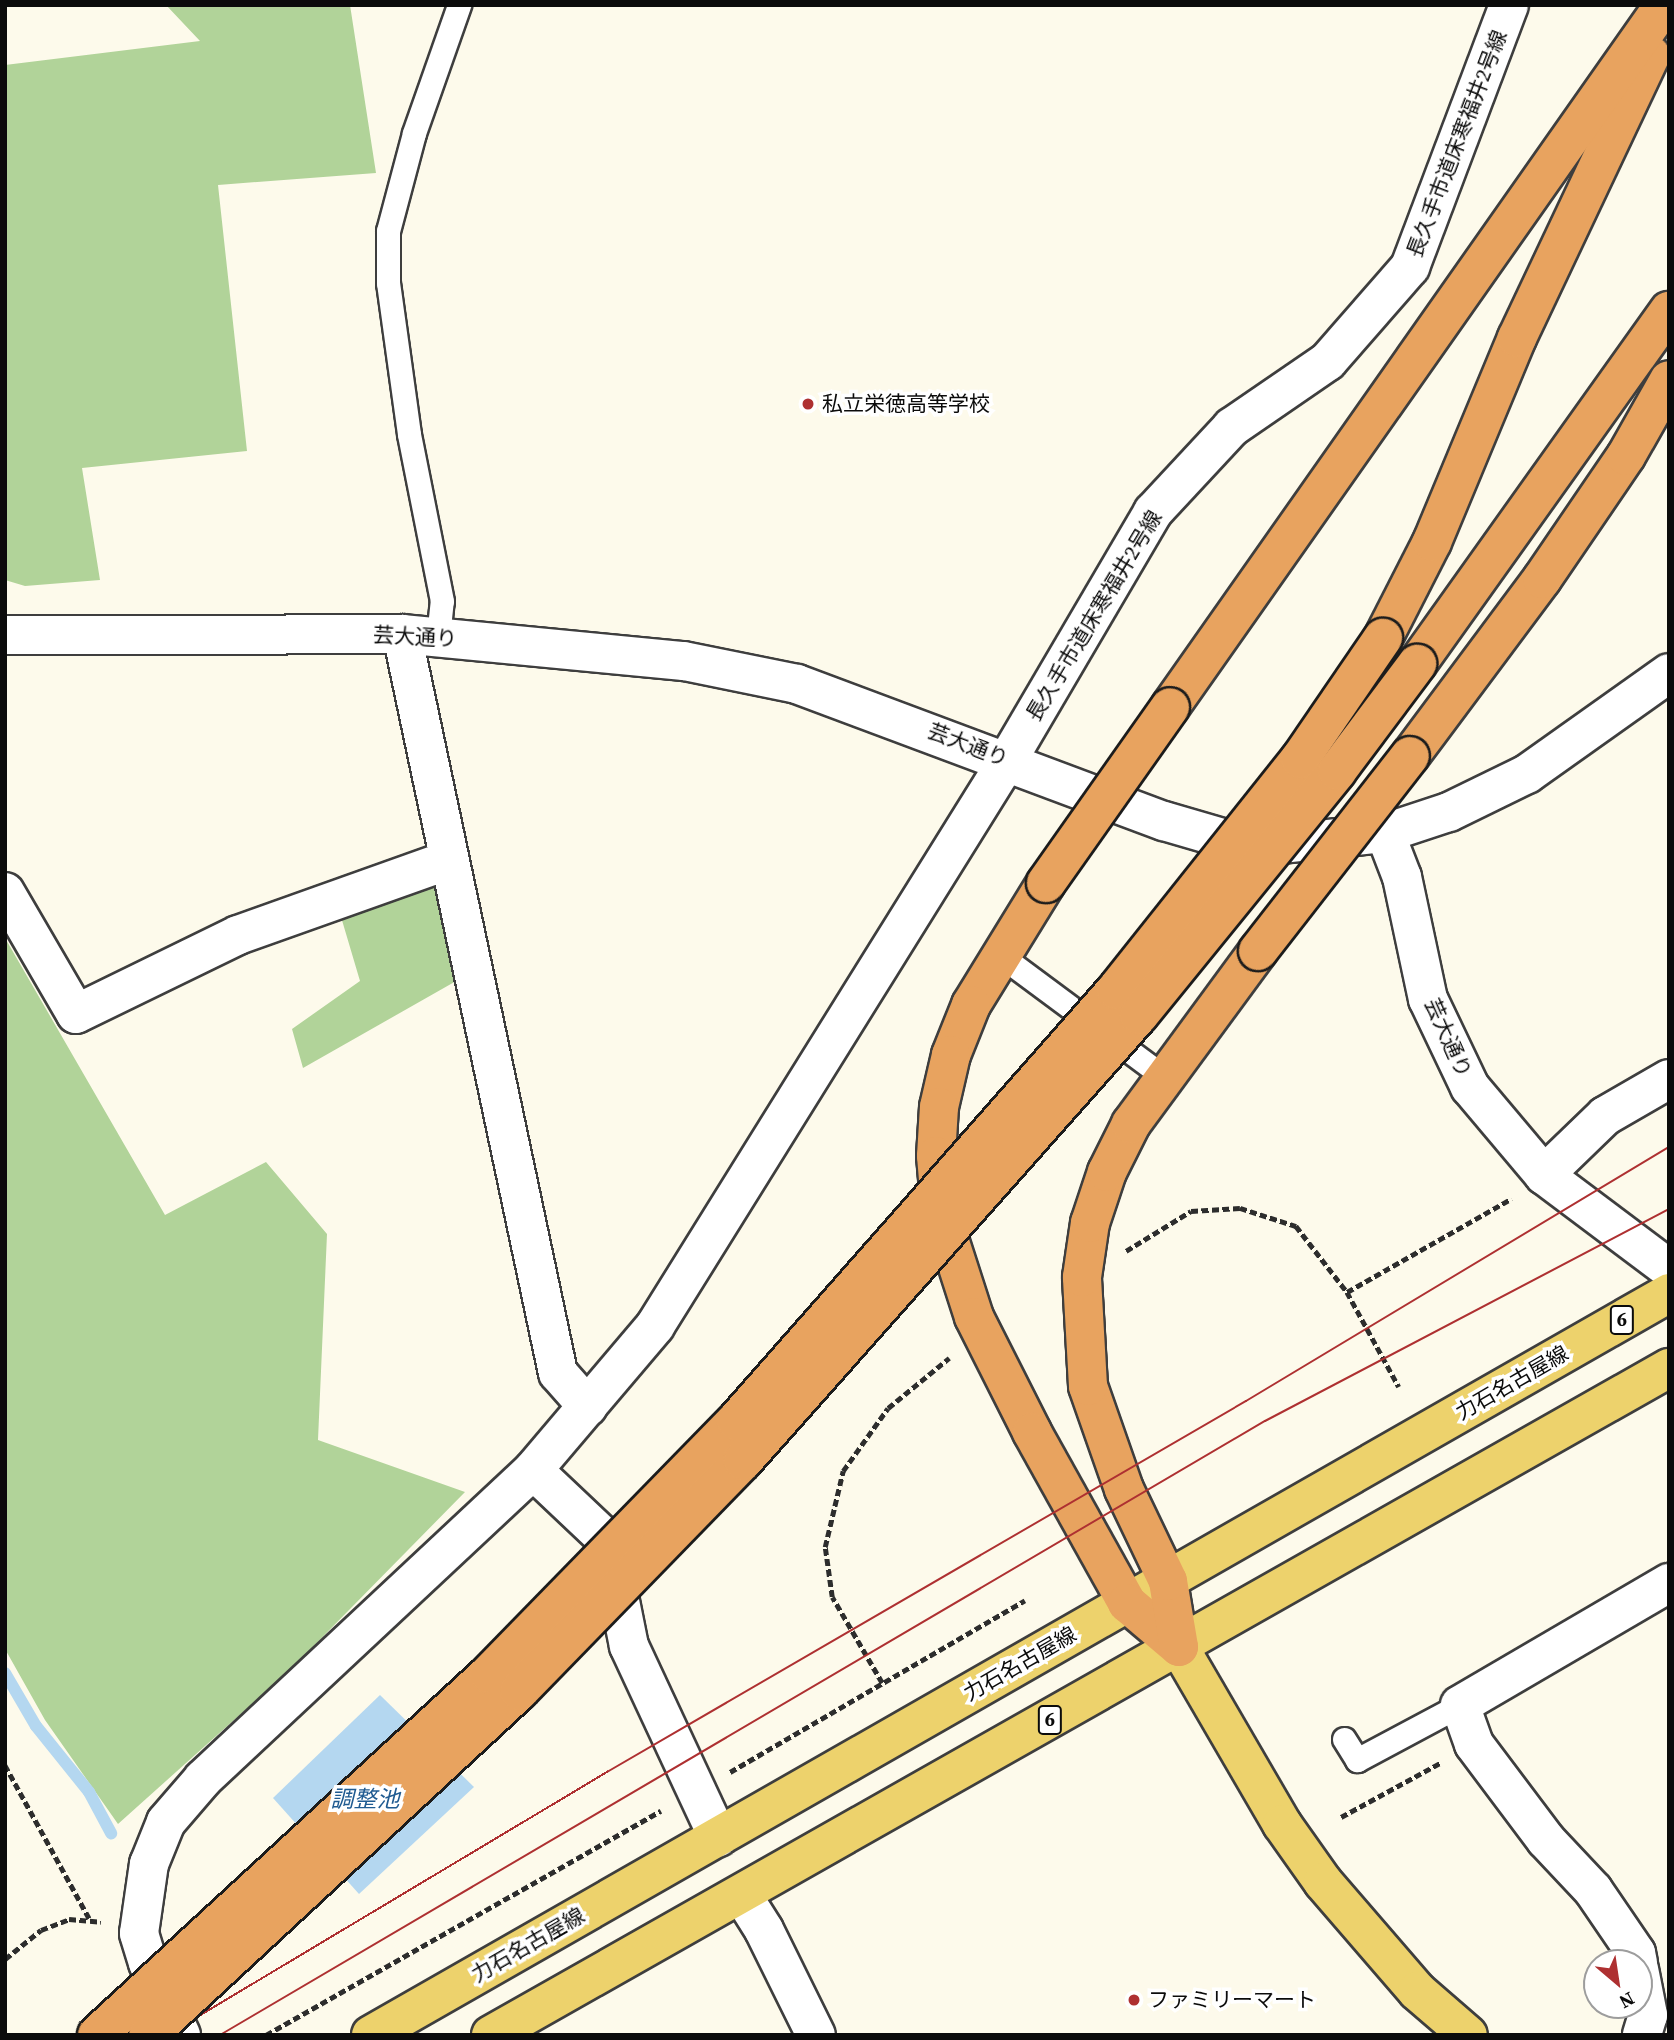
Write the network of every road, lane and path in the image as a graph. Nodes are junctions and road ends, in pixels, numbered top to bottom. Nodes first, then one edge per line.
1 (459, 5) edge
2 (1509, 5) edge
3 (1664, 5) edge
4 (1669, 18) edge
5 (1669, 311) edge
6 (1669, 380) edge
7 (5, 635) edge
8 (420, 635) junction
9 (1669, 673) edge
10 (1007, 761) junction
11 (1385, 833) junction
12 (449, 860) junction
13 (5, 892) edge
14 (1000, 955) junction
15 (1163, 1076) junction
16 (1669, 1079) edge
17 (1530, 1186) junction
18 (1117, 1256) dead end
19 (1669, 1269) edge
20 (1347, 1292) junction
21 (1669, 1293) edge
22 (949, 1358) dead end
23 (1669, 1367) edge
24 (1399, 1387) dead end
25 (588, 1407) junction
26 (533, 1471) junction
27 (1168, 1581) junction
28 (1669, 1583) edge
29 (1025, 1600) dead end
30 (1127, 1604) junction
31 (1178, 1647) junction
32 (882, 1683) junction
33 (1460, 1705) junction
34 (1344, 1739) dead end
35 (1474, 1744) junction
36 (5, 1765) edge
37 (695, 1792) junction
38 (1341, 1817) dead end
39 (718, 1837) junction
40 (742, 1895) junction
41 (89, 1919) junction
42 (139, 1933) junction
43 (1629, 1949) edge
44 (5, 1959) edge
45 (97, 2035) edge
46 (148, 2035) edge
47 (181, 2035) edge
48 (266, 2035) edge
49 (371, 2035) edge
50 (491, 2035) edge
51 (816, 2035) edge
52 (1468, 2035) edge

1 - 8 lane
2 - 10 street, 長久手市道床寒福井2号線
3 - 14 highway, bridge
4 - 45 highway, bridge
5 - 46 highway, bridge
6 - 15 highway, bridge
7 - 8 street, 芸大通り
8 - 10 street, 芸大通り
8 - 12 street
9 - 11 street
10 - 11 street, 芸大通り
10 - 25 street, 長久手市道床寒福井2号線
11 - 17 street, 芸大通り
12 - 13 street
12 - 25 street
14 - 15 lane
14 - 30 highway
15 - 27 highway
16 - 17 street
17 - 19 street, 芸大通り
17 - 20 path
18 - 20 path
20 - 24 path
21 - 27 main road, 力石名古屋線 / 6
22 - 32 path
23 - 31 main road, 6
25 - 26 street, 長久手市道床寒福井2号線
26 - 37 street
26 - 42 street, 長久手市道床寒福井2号線
27 - 30 main road, 力石名古屋線 / 6
27 - 31 highway
28 - 33 street
29 - 32 path
30 - 31 highway
30 - 39 main road, 力石名古屋線 / 6
31 - 40 main road, 6
31 - 52 main road
32 - 37 path
33 - 34 lane
33 - 35 street
35 - 38 path
35 - 43 street
36 - 41 path
37 - 39 street
37 - 48 path
39 - 49 main road, 力石名古屋線 / 6
40 - 50 main road, 6
40 - 51 street
41 - 42 path
41 - 44 path
42 - 47 street

